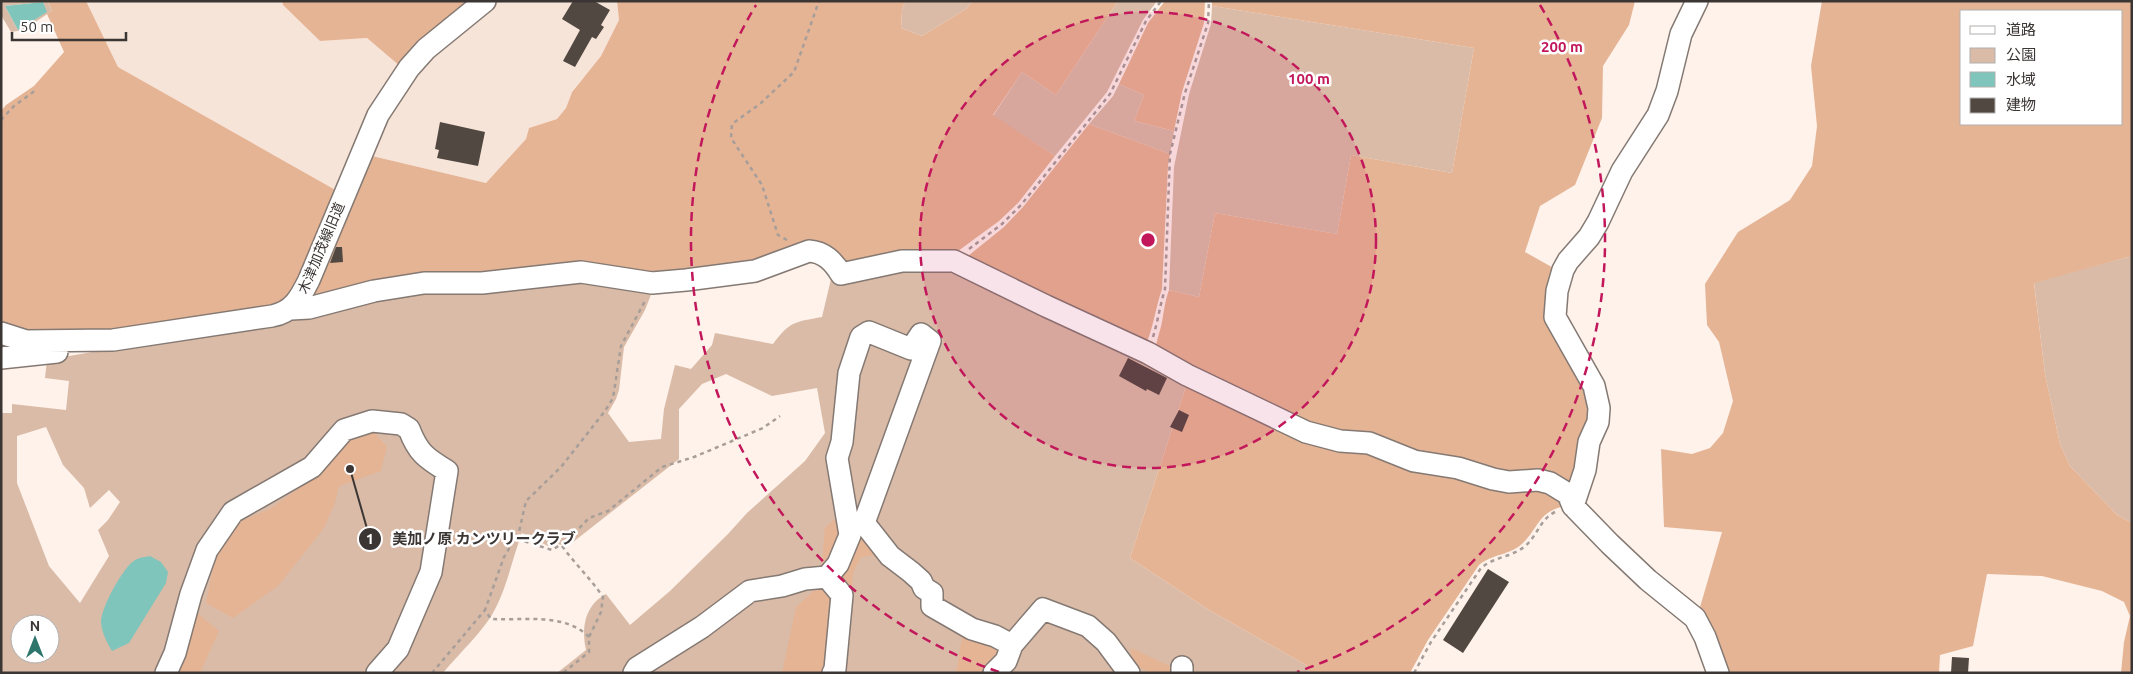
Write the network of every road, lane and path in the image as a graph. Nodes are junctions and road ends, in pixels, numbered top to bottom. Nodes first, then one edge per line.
1 (485, 1) edge
2 (819, 1) edge
3 (1161, 1) edge
4 (1208, 1) edge
5 (1697, 1) edge
6 (36, 90) dead end
7 (1, 120) edge
8 (809, 251) junction
9 (954, 261) junction
10 (652, 283) junction
11 (291, 308) junction
12 (1, 333) edge
13 (113, 340) junction
14 (1148, 353) junction
15 (1, 358) edge
16 (780, 416) dead end
17 (1573, 506) junction
18 (516, 539) junction
19 (562, 546) junction
20 (826, 577) junction
21 (484, 610) junction
22 (589, 637) junction
23 (1012, 645) junction
24 (166, 673) edge
25 (377, 673) edge
26 (432, 673) edge
27 (563, 673) edge
28 (634, 673) edge
29 (833, 673) edge
30 (994, 673) edge
31 (1129, 673) edge
32 (1414, 673) edge
33 (1718, 673) edge

1 - 11 street, 木津加茂線旧道
2 - 8 path
3 - 9 path
4 - 14 path
5 - 17 street
6 - 7 path
8 - 9 street
8 - 10 street
9 - 14 street
10 - 11 street
10 - 18 path
11 - 13 street, 木津加茂線旧道
12 - 13 street, 木津加茂線旧道
13 - 15 street
14 - 17 street
16 - 19 path
17 - 32 path
17 - 33 street
18 - 19 path
18 - 21 path
19 - 22 path
20 - 23 street
20 - 28 street
20 - 29 street
21 - 22 path
21 - 26 path
22 - 27 path
23 - 30 street
23 - 31 street
24 - 25 street

